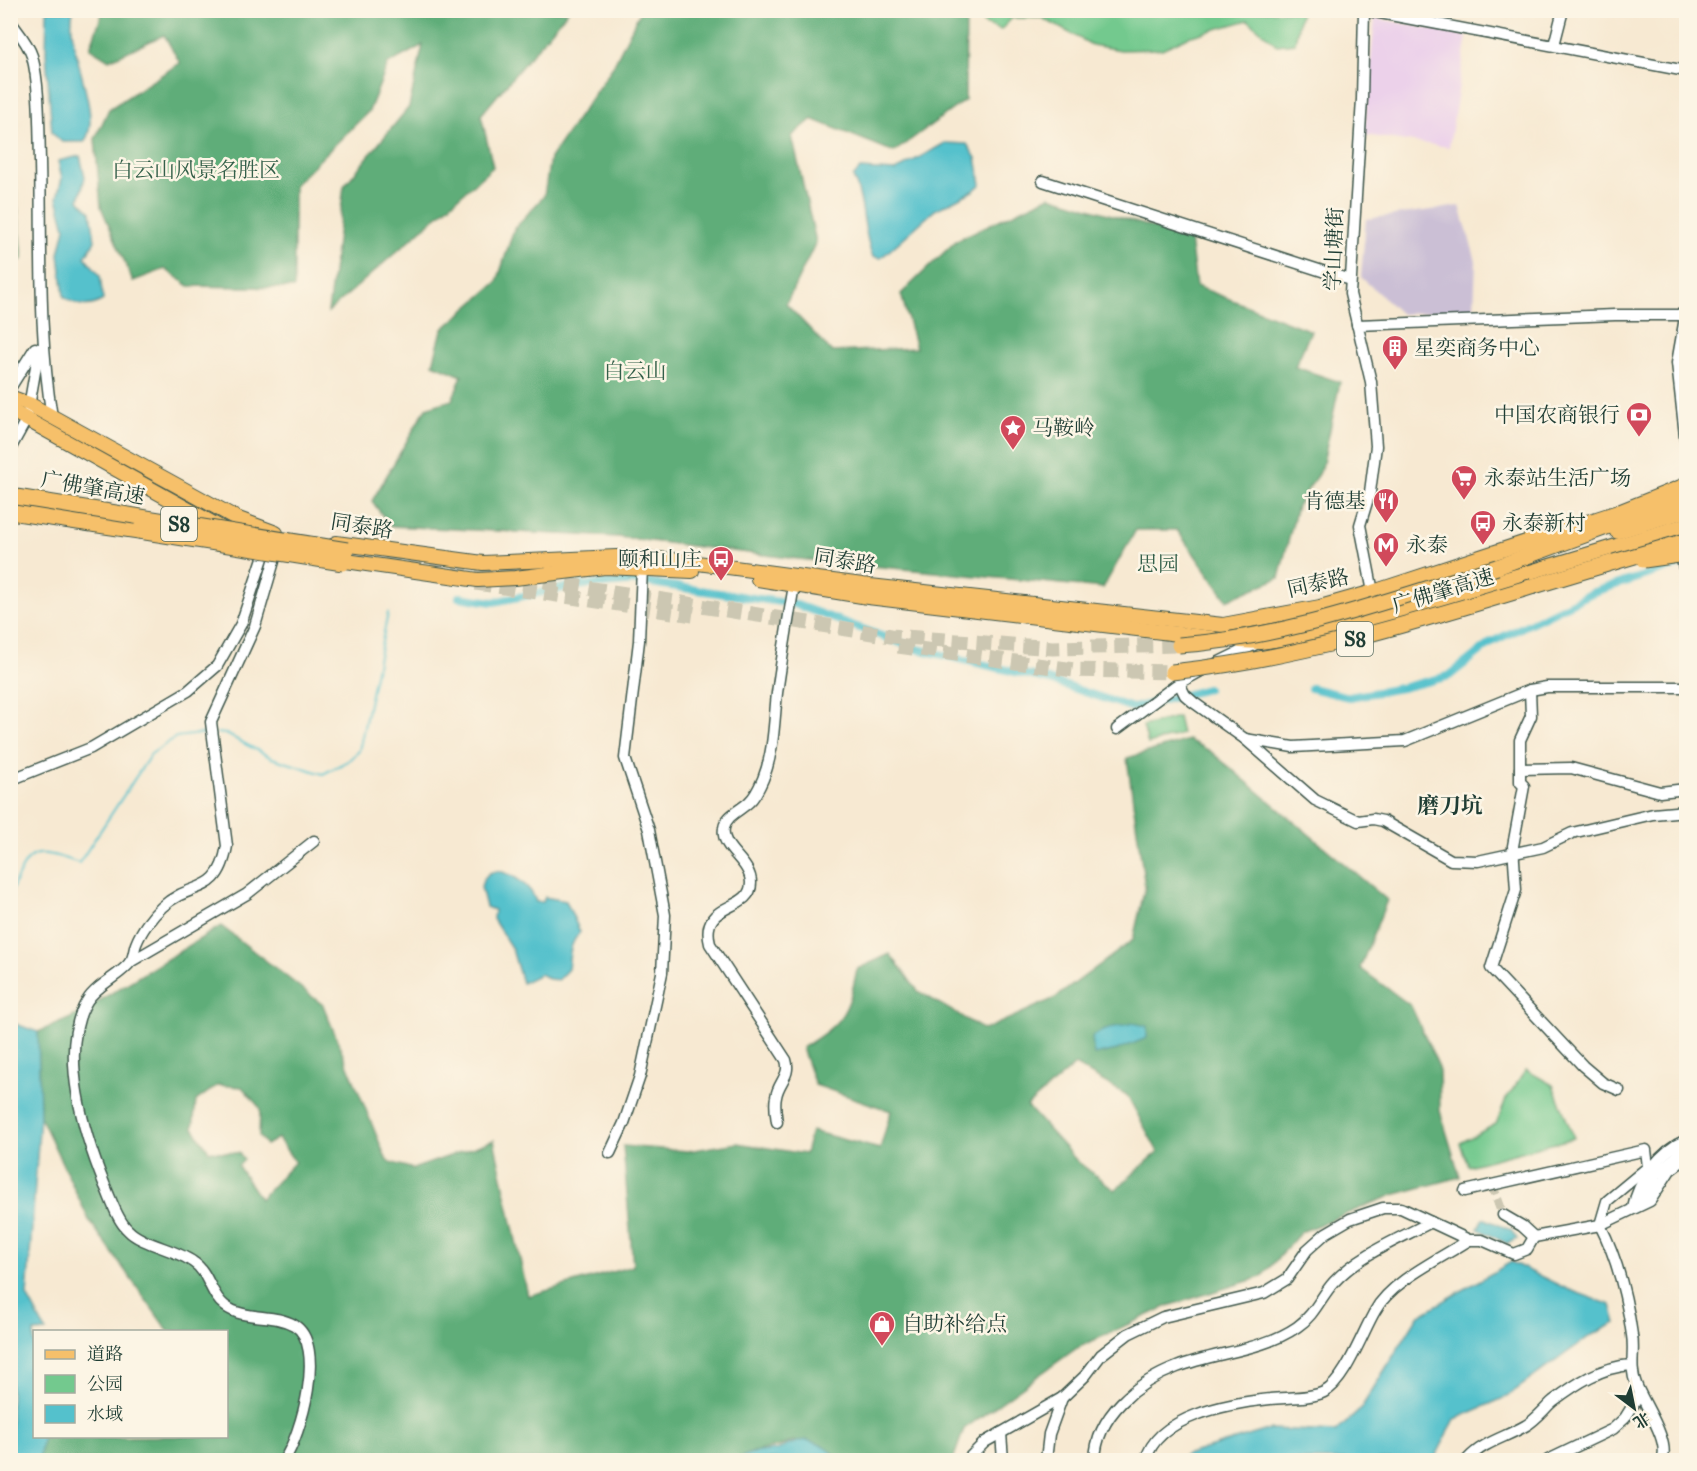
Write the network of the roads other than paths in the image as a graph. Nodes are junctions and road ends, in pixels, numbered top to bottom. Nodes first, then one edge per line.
1 (1364, 10) edge
2 (1563, 10) edge
3 (10, 21) edge
4 (1554, 45) junction
5 (1686, 71) edge
6 (1043, 181) dead end
7 (1350, 280) junction
8 (1686, 314) edge
9 (1357, 325) junction
10 (41, 334) junction
11 (10, 388) edge
12 (10, 397) edge
13 (10, 410) edge
14 (28, 411) junction
15 (52, 417) junction
16 (1686, 445) edge
17 (10, 449) edge
18 (1686, 485) edge
19 (10, 496) edge
20 (1686, 498) edge
21 (1686, 510) edge
22 (10, 512) edge
23 (1680, 527) edge
24 (1686, 541) edge
25 (272, 550) junction
26 (1686, 554) edge
27 (1614, 562) junction
28 (1456, 566) junction
29 (1497, 567) junction
30 (642, 568) junction
31 (1686, 575) edge
32 (794, 585) junction
33 (1373, 592) junction
34 (1258, 617) junction
35 (1223, 625) junction
36 (1218, 639) junction
37 (1260, 642) junction
38 (1179, 645) tunnel mouth
39 (1176, 677) junction
40 (1686, 687) edge
41 (1530, 690) junction
42 (1117, 729) dead end
43 (1245, 738) junction
44 (1520, 769) junction
45 (10, 780) edge
46 (1686, 789) edge
47 (1686, 811) edge
48 (314, 841) dead end
49 (1512, 853) junction
50 (130, 962) junction
51 (1619, 1090) dead end
52 (777, 1122) dead end
53 (1686, 1140) edge
54 (1686, 1148) edge
55 (610, 1153) dead end
56 (1686, 1158) edge
57 (1465, 1191) dead end
58 (1633, 1208) junction
59 (1503, 1215) tunnel mouth
60 (1431, 1222) junction
61 (1600, 1225) junction
62 (1534, 1237) junction
63 (1469, 1240) junction
64 (1631, 1365) junction
65 (1640, 1394) junction
66 (1062, 1398) junction
67 (1001, 1433) junction
68 (284, 1461) edge
69 (967, 1461) edge
70 (1003, 1461) edge
71 (1046, 1461) edge
72 (1095, 1461) edge
73 (1146, 1461) edge
74 (1467, 1461) edge
75 (1548, 1461) edge
76 (1662, 1461) edge

1 - 4 street
1 - 7 street, 学山塘街
2 - 4 street
3 - 10 street
4 - 5 street
6 - 7 street
7 - 9 street, 学山塘街
8 - 9 street
8 - 16 street
9 - 33 street, 学山塘街
10 - 11 street
10 - 14 street
10 - 15 street
12 - 14 main road, 同泰路
13 - 14 main road, 同泰路
14 - 15 main road, 同泰路
14 - 17 street
14 - 25 main road, 同泰路
15 - 35 main road, 同泰路
18 - 28 main road, 同泰路
19 - 22 highway, 广佛肇高速 / S8, bridge
20 - 29 highway
21 - 29 highway, 广佛肇高速 / S8
23 - 31 street
23 - 37 main road, 同泰路
24 - 27 highway, 广佛肇高速 / S8, bridge
25 - 30 main road, 同泰路
25 - 45 street
25 - 50 street
26 - 27 highway, bridge
27 - 39 highway, 广佛肇高速 / S8, bridge
28 - 33 main road, 同泰路
28 - 35 street
29 - 38 highway, 广佛肇高速 / S8, bridge
30 - 32 main road, 同泰路
30 - 55 street
32 - 36 main road, 同泰路
32 - 52 street
33 - 34 main road, 同泰路
34 - 35 main road, 同泰路
34 - 37 main road
35 - 36 street
36 - 37 main road, 同泰路
37 - 39 street
39 - 42 street
39 - 43 street
40 - 41 street
41 - 43 street
41 - 44 street
43 - 49 street
44 - 46 street
44 - 49 street
47 - 49 street
48 - 50 street
49 - 51 street
50 - 68 street
53 - 58 street
54 - 58 street
56 - 58 street
57 - 61 street
58 - 61 street
59 - 62 street
60 - 63 street
60 - 66 street
60 - 72 street
61 - 62 street
61 - 64 street
62 - 63 street
63 - 73 street
64 - 65 street
64 - 74 street
65 - 75 street
65 - 76 street
66 - 67 street
66 - 71 street
67 - 69 street
67 - 70 street

